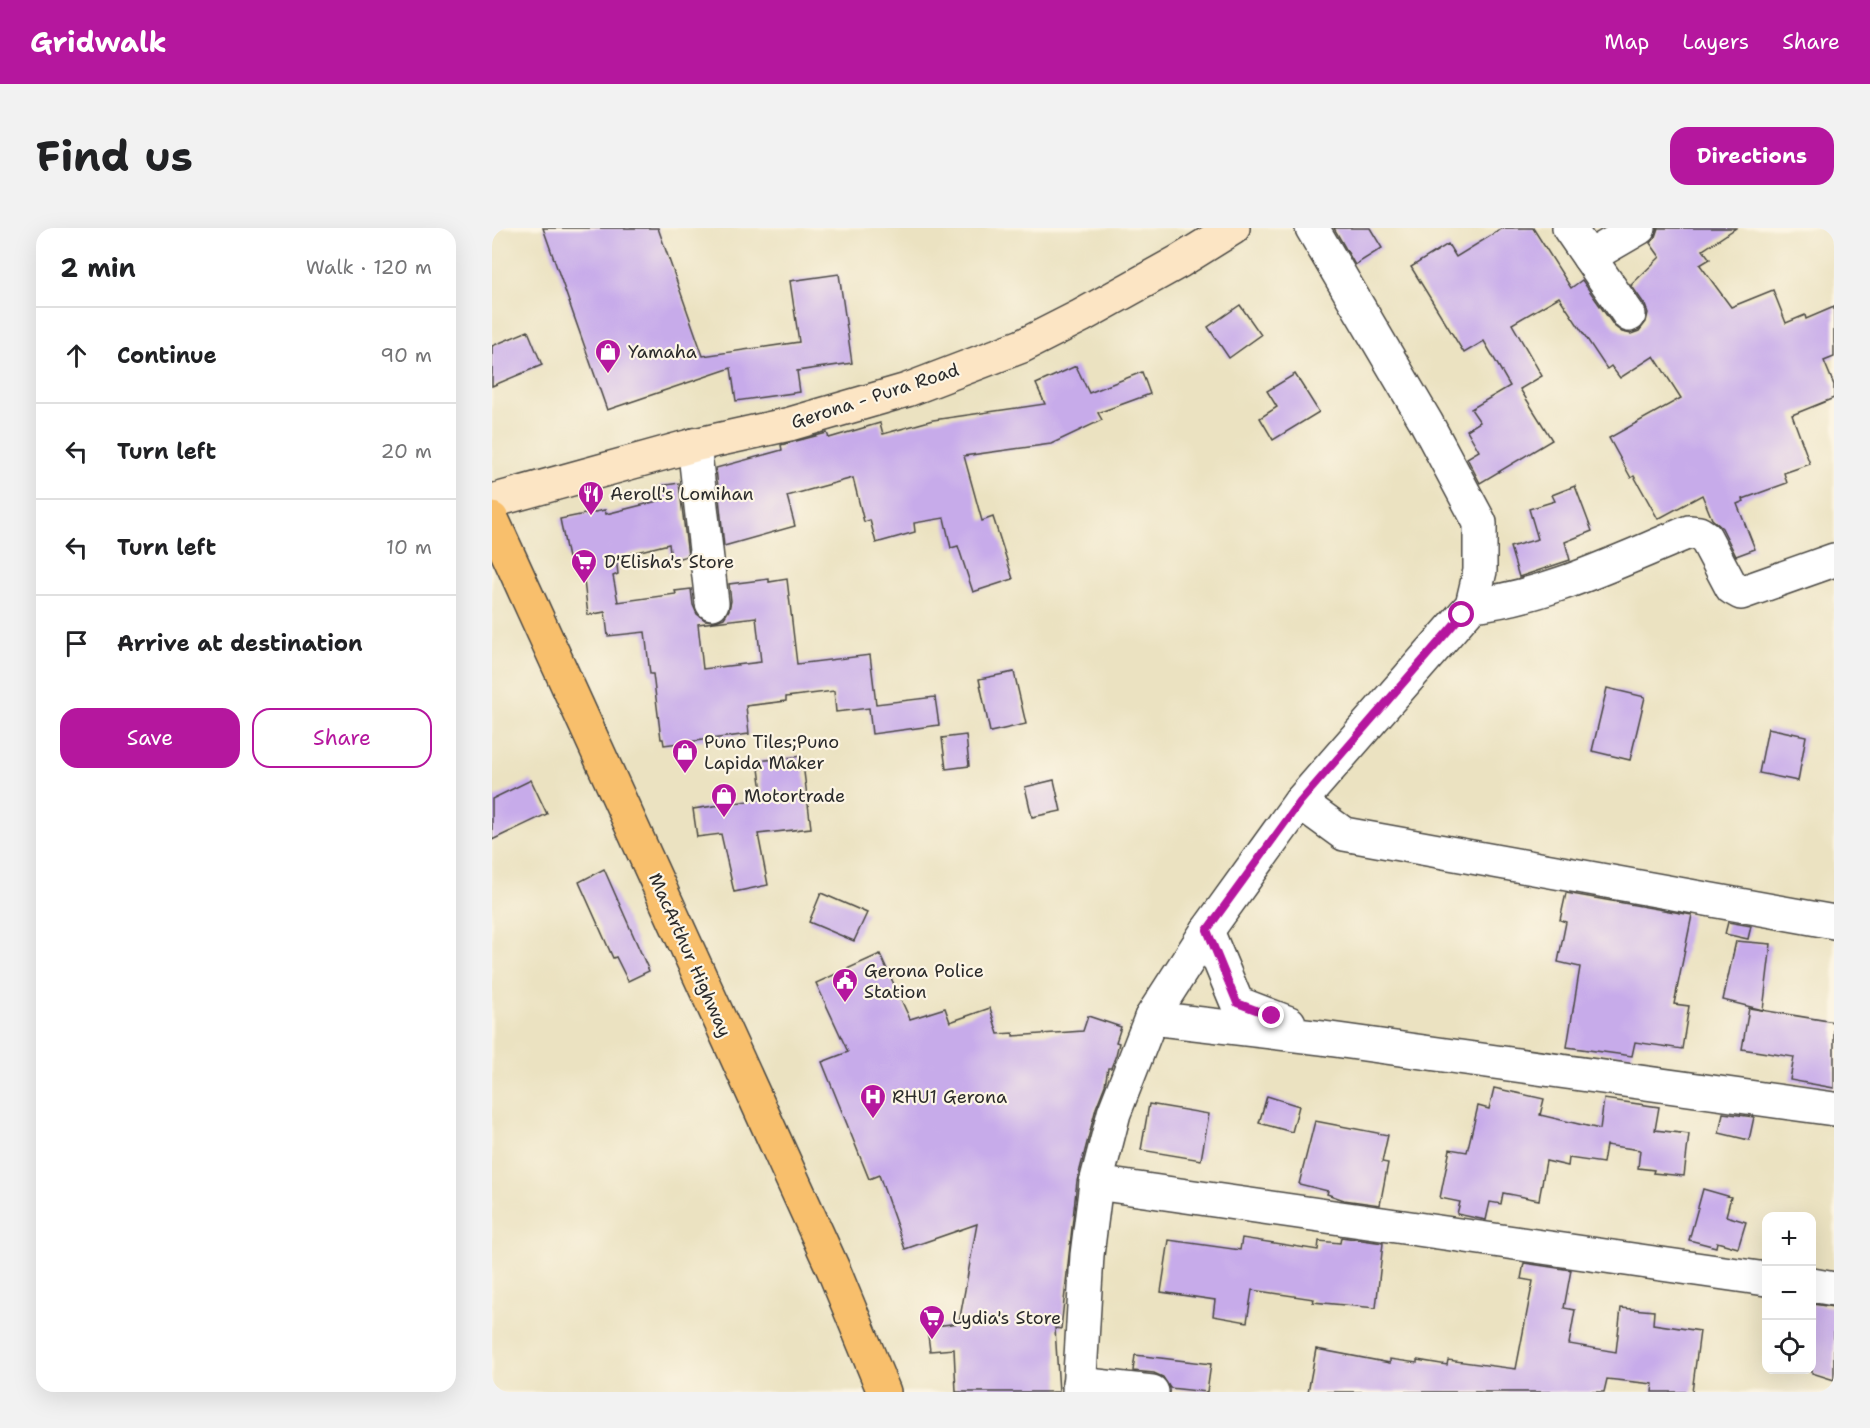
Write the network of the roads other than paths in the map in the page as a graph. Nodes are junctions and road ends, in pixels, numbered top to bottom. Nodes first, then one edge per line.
1 (1233, 228) edge
2 (1312, 228) edge
3 (1569, 228) edge
4 (1639, 228) edge
5 (1589, 257) junction
6 (1629, 315) dead end
7 (694, 445) junction
8 (492, 501) edge
9 (492, 519) edge
10 (1834, 560) edge
11 (712, 603) dead end
12 (1472, 605) junction
13 (1300, 802) junction
14 (1834, 922) edge
15 (1207, 930) junction
16 (1151, 1018) junction
17 (1322, 1038) junction
18 (1834, 1109) edge
19 (1096, 1183) junction
20 (1762, 1278) edge
21 (1816, 1287) edge
22 (1834, 1289) edge
23 (1079, 1388) edge
24 (884, 1392) edge
25 (1152, 1392) edge

1 - 7 main road, Gerona - Pura Road
2 - 12 street
3 - 5 street
4 - 5 street
5 - 6 street
7 - 8 main road, Gerona - Pura Road
7 - 11 street
9 - 24 highway, MacArthur Highway
10 - 12 street
12 - 13 street
13 - 14 street
13 - 15 street
15 - 16 street
15 - 17 street
16 - 17 street
16 - 19 street
17 - 18 street
19 - 20 street
19 - 23 street
21 - 22 street
23 - 25 street

